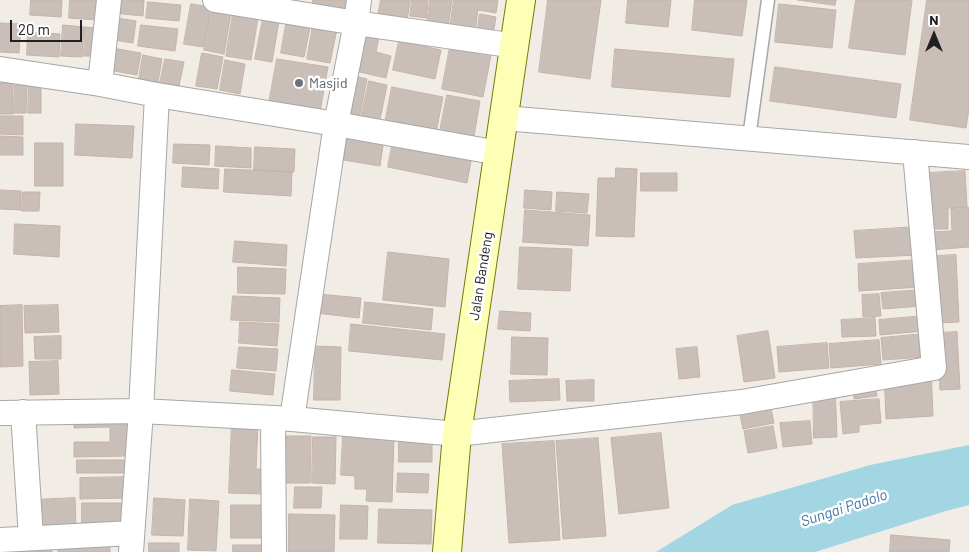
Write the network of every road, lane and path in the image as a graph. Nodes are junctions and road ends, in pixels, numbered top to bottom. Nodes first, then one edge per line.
1 (110, 0) edge
2 (215, 0) edge
3 (359, 0) edge
4 (521, 0) edge
5 (768, 0) edge
6 (356, 23) junction
7 (516, 46) junction
8 (0, 69) edge
9 (100, 84) junction
10 (157, 95) junction
11 (504, 118) junction
12 (336, 124) junction
13 (749, 138) junction
14 (915, 152) junction
15 (500, 153) junction
16 (969, 157) edge
17 (141, 411) junction
18 (23, 412) junction
19 (0, 413) edge
20 (283, 419) junction
21 (457, 434) junction
22 (14, 542) edge
23 (132, 542) edge
24 (274, 552) edge
25 (447, 552) edge

1 - 9 street
2 - 6 street
3 - 6 street
4 - 7 street, Jalan Bandeng
5 - 13 lane
6 - 7 street
6 - 12 street
7 - 11 street, Jalan Bandeng
8 - 9 street
9 - 10 street
10 - 12 street
10 - 17 street
11 - 13 street
11 - 15 street, Jalan Bandeng
12 - 15 street
12 - 20 street
13 - 14 street
14 - 16 street
14 - 21 street
15 - 21 street, Jalan Bandeng
17 - 18 street
17 - 20 street
17 - 23 street
18 - 19 street
18 - 22 street
20 - 21 street
20 - 24 street
21 - 25 street, Jalan Bandeng
22 - 23 street

